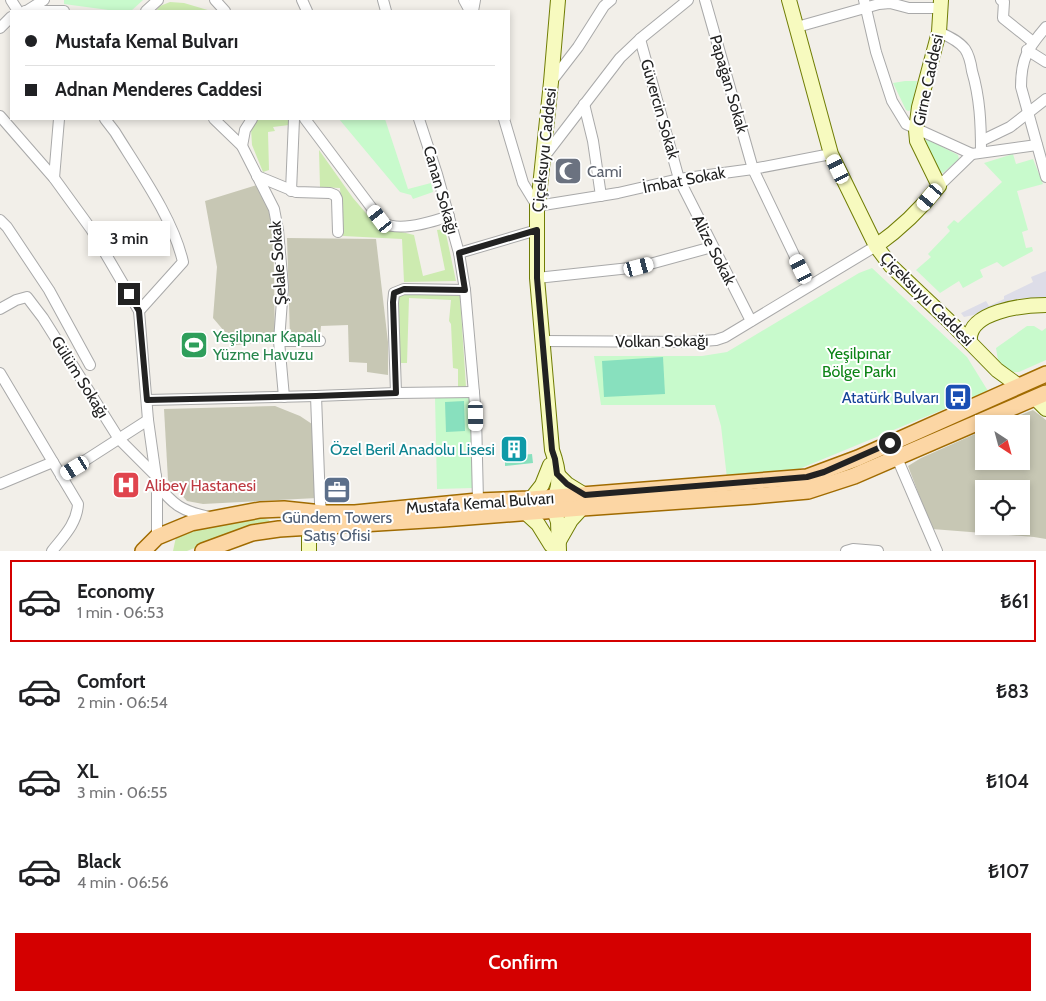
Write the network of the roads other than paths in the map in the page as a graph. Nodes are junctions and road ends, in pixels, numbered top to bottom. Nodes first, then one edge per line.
1 (11, 0) edge
2 (44, 0) edge
3 (158, 0) edge
4 (215, 0) edge
5 (558, 0) edge
6 (688, 0) edge
7 (705, 0) edge
8 (790, 0) edge
9 (1004, 1) edge
10 (607, 2) edge
11 (895, 2) edge
12 (865, 4) edge
13 (941, 4) edge
14 (23, 10) edge
15 (26, 10) edge
16 (147, 10) edge
17 (224, 10) edge
18 (10, 18) edge
19 (1046, 26) edge
20 (797, 27) junction
21 (0, 28) edge
22 (939, 32) junction
23 (640, 39) junction
24 (1030, 46) junction
25 (1046, 62) edge
26 (551, 82) junction
27 (1046, 99) edge
28 (584, 104) junction
29 (1027, 112) junction
30 (0, 116) edge
31 (59, 120) edge
32 (105, 120) edge
33 (215, 120) edge
34 (251, 120) edge
35 (294, 120) edge
36 (306, 120) edge
37 (419, 120) edge
38 (504, 120) edge
39 (916, 130) junction
40 (981, 141) junction
41 (1037, 145) junction
42 (242, 146) junction
43 (977, 153) junction
44 (830, 154) junction
45 (542, 160) junction
46 (753, 169) junction
47 (257, 176) junction
48 (1046, 177) edge
49 (54, 178) junction
50 (679, 179) junction
51 (939, 186) junction
52 (291, 191) junction
53 (601, 196) junction
54 (537, 206) junction
55 (449, 216) junction
56 (2, 227) edge
57 (537, 230) junction
58 (338, 232) dead end
59 (876, 246) junction
60 (712, 247) junction
61 (459, 253) junction
62 (537, 278) junction
63 (809, 286) junction
64 (465, 290) junction
65 (1046, 305) edge
66 (0, 309) edge
67 (139, 311) junction
68 (981, 320) junction
69 (751, 321) junction
70 (949, 321) junction
71 (279, 341) junction
72 (320, 341) dead end
73 (543, 341) junction
74 (970, 342) junction
75 (90, 365) dead end
76 (997, 370) junction
77 (0, 373) edge
78 (1046, 374) edge
79 (1019, 386) junction
80 (474, 392) junction
81 (396, 393) junction
82 (1040, 395) edge
83 (316, 396) junction
84 (284, 397) junction
85 (992, 397) junction
86 (147, 400) junction
87 (1046, 409) edge
88 (148, 420) junction
89 (119, 439) junction
90 (897, 458) junction
91 (53, 462) junction
92 (554, 470) junction
93 (61, 476) junction
94 (157, 480) junction
95 (0, 484) edge
96 (478, 501) junction
97 (583, 501) junction
98 (554, 504) junction
99 (528, 506) junction
100 (260, 510) junction
101 (322, 513) junction
102 (354, 513) junction
103 (212, 518) junction
104 (443, 519) junction
105 (309, 528) junction
106 (279, 529) junction
107 (159, 544) edge
108 (555, 547) edge
109 (52, 551) edge
110 (142, 551) edge
111 (202, 551) edge
112 (227, 551) edge
113 (309, 551) edge
114 (846, 551) edge
115 (878, 551) edge
116 (937, 551) edge

1 - 14 street
2 - 15 street
3 - 16 street
4 - 17 street
5 - 26 street, Çiçeksuyu Caddesi
6 - 23 street
7 - 46 street, Papağan Sokak
8 - 20 street, Çiçeksuyu Caddesi
9 - 24 street
10 - 26 street
11 - 12 street
11 - 13 street
12 - 20 street
12 - 39 street
13 - 22 street, Girne Caddesi
18 - 21 street
19 - 24 street
20 - 44 street, Çiçeksuyu Caddesi
22 - 39 street, Girne Caddesi
22 - 40 street
23 - 28 street
23 - 50 street, Güvercin Sokak
24 - 25 street
24 - 29 street
26 - 45 street, Çiçeksuyu Caddesi
27 - 29 street
28 - 45 street
28 - 53 street
29 - 40 street
29 - 41 street
30 - 49 street
31 - 49 street
32 - 67 street
33 - 42 street, Şelale Sokak
34 - 42 street
35 - 52 street
36 - 55 street
37 - 55 street, Canan Sokağı
38 - 54 street
39 - 43 street
39 - 51 street, Girne Caddesi
40 - 43 street
41 - 43 street
41 - 48 street
42 - 47 street, Şelale Sokak
43 - 51 street
44 - 46 street, İmbat Sokak
44 - 59 street, Çiçeksuyu Caddesi
45 - 54 street, Çiçeksuyu Caddesi
46 - 50 street, İmbat Sokak
46 - 63 street, Papağan Sokak
47 - 52 street
47 - 71 street, Şelale Sokak
49 - 67 street
50 - 53 street, İmbat Sokak
50 - 60 street, Alize Sokak
51 - 59 street
52 - 58 street
53 - 54 street, İmbat Sokak
54 - 57 street, Çiçeksuyu Caddesi
55 - 61 street, Canan Sokağı
56 - 75 street
57 - 61 street
57 - 62 street, Çiçeksuyu Caddesi
59 - 63 street, Volkan Sokağı
59 - 70 street, Çiçeksuyu Caddesi
60 - 62 street
60 - 69 street, Alize Sokak
61 - 64 street, Canan Sokağı
62 - 73 street, Çiçeksuyu Caddesi
63 - 69 street, Volkan Sokağı
64 - 80 street, Canan Sokağı
64 - 81 street
65 - 68 street
66 - 89 street, Gülüm Sokağı
67 - 86 street
68 - 70 street
68 - 74 street
69 - 73 street, Volkan Sokağı
70 - 74 street, Çiçeksuyu Caddesi
71 - 72 street
71 - 84 street, Şelale Sokak
73 - 92 street, Çiçeksuyu Caddesi
74 - 76 street, Çiçeksuyu Caddesi
76 - 79 street, Çiçeksuyu Caddesi
76 - 85 street
77 - 91 street
78 - 79 main road, Mustafa Kemal Bulvarı
79 - 82 main road
79 - 85 main road, Mustafa Kemal Bulvarı
80 - 81 street
80 - 96 street, Canan Sokağı
81 - 83 street
82 - 87 street
82 - 90 main road, Mustafa Kemal Bulvarı
83 - 84 street
83 - 101 street
84 - 86 street
85 - 97 main road, Mustafa Kemal Bulvarı
86 - 88 street
88 - 89 street
88 - 94 street
89 - 93 street
89 - 94 street, Gülüm Sokağı
90 - 97 main road, Mustafa Kemal Bulvarı
90 - 116 street
91 - 93 street
91 - 95 street
92 - 97 street
92 - 98 street, Çiçeksuyu Caddesi
92 - 99 street
93 - 109 street
94 - 103 street, Gülüm Sokağı
94 - 107 street
96 - 99 main road, Mustafa Kemal Bulvarı
96 - 102 main road, Mustafa Kemal Bulvarı
96 - 104 main road
97 - 98 main road, Mustafa Kemal Bulvarı
97 - 108 street
98 - 99 main road, Mustafa Kemal Bulvarı
98 - 108 street, Çiçeksuyu Caddesi
99 - 104 main road, Mustafa Kemal Bulvarı
99 - 108 street
100 - 101 main road, Mustafa Kemal Bulvarı
100 - 103 main road, Mustafa Kemal Bulvarı
100 - 106 main road
101 - 102 main road, Mustafa Kemal Bulvarı
102 - 105 main road
103 - 107 main road, Mustafa Kemal Bulvarı
104 - 105 main road, Mustafa Kemal Bulvarı
105 - 106 main road, Mustafa Kemal Bulvarı
105 - 113 street
106 - 111 main road, Mustafa Kemal Bulvarı
106 - 112 main road
107 - 110 main road, Mustafa Kemal Bulvarı
114 - 115 street

